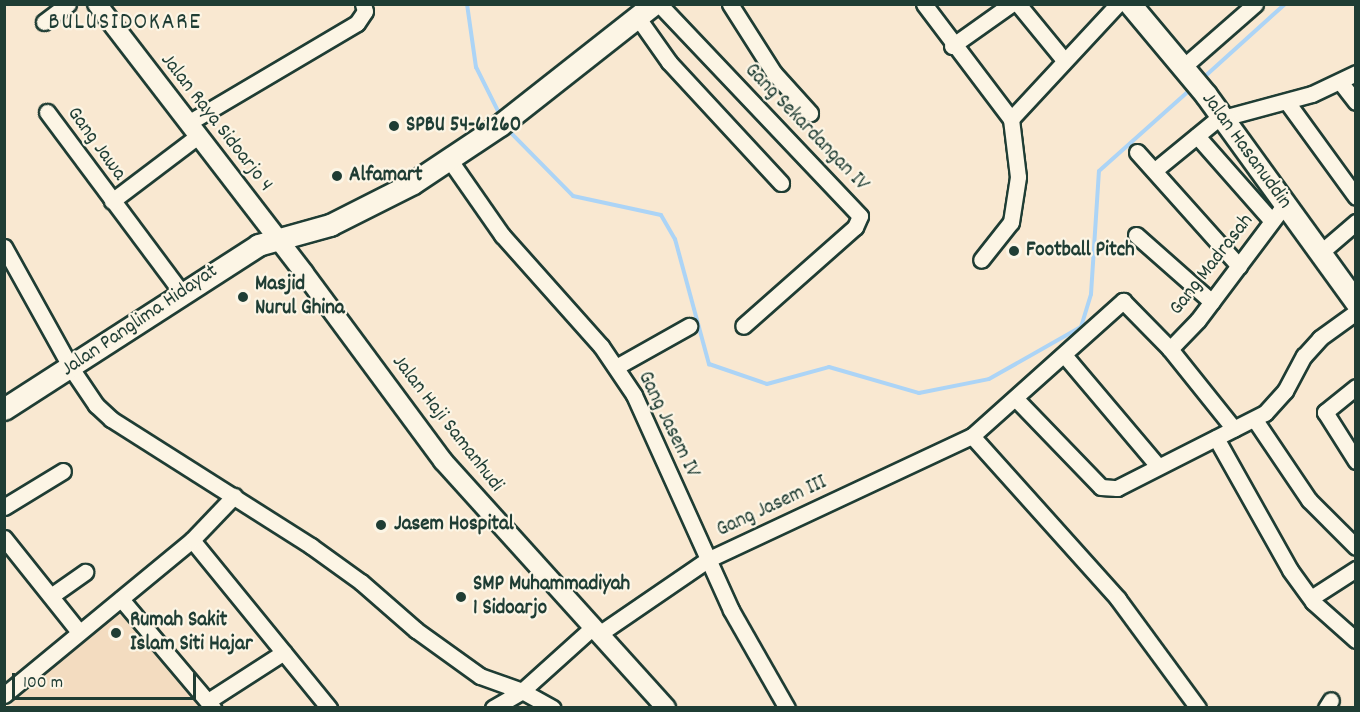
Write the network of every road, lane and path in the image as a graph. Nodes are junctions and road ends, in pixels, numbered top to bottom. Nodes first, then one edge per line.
1 (68, 4) edge
2 (97, 4) edge
3 (659, 4) edge
4 (730, 4) edge
5 (1011, 4) edge
6 (1018, 4) edge
7 (1118, 4) edge
8 (1130, 4) edge
9 (1256, 4) edge
10 (925, 5) edge
11 (364, 8) edge
12 (646, 11) edge
13 (44, 22) dead end
14 (952, 46) junction
15 (1064, 60) junction
16 (1185, 71) junction
17 (1356, 73) edge
18 (1341, 83) junction
19 (1287, 102) junction
20 (1356, 102) edge
21 (47, 112) dead end
22 (810, 113) dead end
23 (1222, 117) junction
24 (1011, 119) junction
25 (193, 129) junction
26 (1197, 136) junction
27 (1137, 152) dead end
28 (449, 159) junction
29 (1155, 170) junction
30 (780, 183) dead end
31 (1356, 197) edge
32 (112, 201) junction
33 (1279, 213) junction
34 (1356, 222) edge
35 (1136, 235) dead end
36 (278, 239) junction
37 (4, 247) edge
38 (1320, 253) junction
39 (981, 260) dead end
40 (1239, 266) junction
41 (181, 292) junction
42 (1212, 302) junction
43 (1356, 302) edge
44 (1356, 312) edge
45 (690, 326) dead end
46 (743, 326) dead end
47 (1170, 349) junction
48 (1065, 356) junction
49 (616, 367) junction
50 (70, 368) junction
51 (1356, 387) edge
52 (1016, 399) junction
53 (4, 409) edge
54 (1255, 420) junction
55 (1234, 429) junction
56 (972, 436) junction
57 (1216, 438) junction
58 (1356, 461) edge
59 (1158, 466) junction
60 (63, 471) dead end
61 (234, 496) junction
62 (4, 507) edge
63 (4, 538) edge
64 (192, 540) junction
65 (1356, 547) edge
66 (707, 560) junction
67 (1356, 569) edge
68 (85, 572) dead end
69 (51, 596) junction
70 (121, 598) junction
71 (1311, 598) junction
72 (596, 630) junction
73 (78, 632) junction
74 (1356, 640) edge
75 (284, 652) junction
76 (522, 691) junction
77 (4, 695) edge
78 (210, 704) edge
79 (662, 706) edge
80 (328, 708) edge
81 (493, 708) edge
82 (553, 708) edge
83 (787, 708) edge
84 (1198, 708) edge

1 - 13 street
2 - 25 street, Jalan Raya Sidoarjo 4
3 - 46 street, Gang Sekardangan IV
4 - 22 street
5 - 14 street
6 - 15 street
7 - 15 street
8 - 16 main road, Jalan Hasanuddin
9 - 16 street
10 - 14 street
11 - 25 street, Gang Jawa
12 - 28 main road, Jalan Panglima Hidayat
12 - 30 street
14 - 24 street
15 - 24 street
16 - 23 main road, Jalan Hasanuddin
17 - 18 street
18 - 19 street
18 - 20 street
19 - 23 street
19 - 31 street
21 - 32 street, Gang Jawa
23 - 26 street
23 - 33 main road, Jalan Hasanuddin
24 - 39 street
25 - 32 street, Gang Jawa
25 - 36 street, Jalan Raya Sidoarjo 4
26 - 29 street
26 - 33 street
27 - 29 street
28 - 36 main road, Jalan Panglima Hidayat
28 - 49 street, Gang Jasem IV
29 - 40 street
32 - 41 street, Gang Jawa
33 - 38 main road, Jalan Hasanuddin
33 - 40 street, Gang Madrasah
34 - 38 street
35 - 42 street
36 - 41 main road, Jalan Panglima Hidayat
36 - 72 street, Jalan Haji Samanhudi
37 - 50 street
38 - 43 main road, Jalan Hasanuddin
40 - 42 street, Gang Madrasah
41 - 50 main road, Jalan Panglima Hidayat
42 - 47 street, Gang Madrasah
44 - 54 street
45 - 49 street
47 - 48 street, Gang Jasem III
47 - 55 street
48 - 52 street, Gang Jasem III
48 - 59 street
49 - 66 street, Gang Jasem IV
50 - 53 main road, Jalan Panglima Hidayat
50 - 61 street
51 - 58 street
52 - 56 street, Gang Jasem III
52 - 59 street
54 - 55 street
54 - 65 street
55 - 57 street
56 - 66 street, Gang Jasem III
56 - 84 street
57 - 59 street
57 - 71 street
60 - 62 street
61 - 64 street
61 - 76 street
63 - 69 street
64 - 70 street
64 - 75 street
66 - 72 street, Gang Jasem III
66 - 83 street, Gang Jasem IV
67 - 71 street
68 - 69 street
69 - 73 street
70 - 73 street
70 - 78 street
71 - 74 street
72 - 76 street, Gang Jasem III
72 - 79 street, Jalan Haji Samanhudi
73 - 77 street
75 - 78 street
75 - 80 street
76 - 81 street, Gang Jasem III
76 - 82 street

